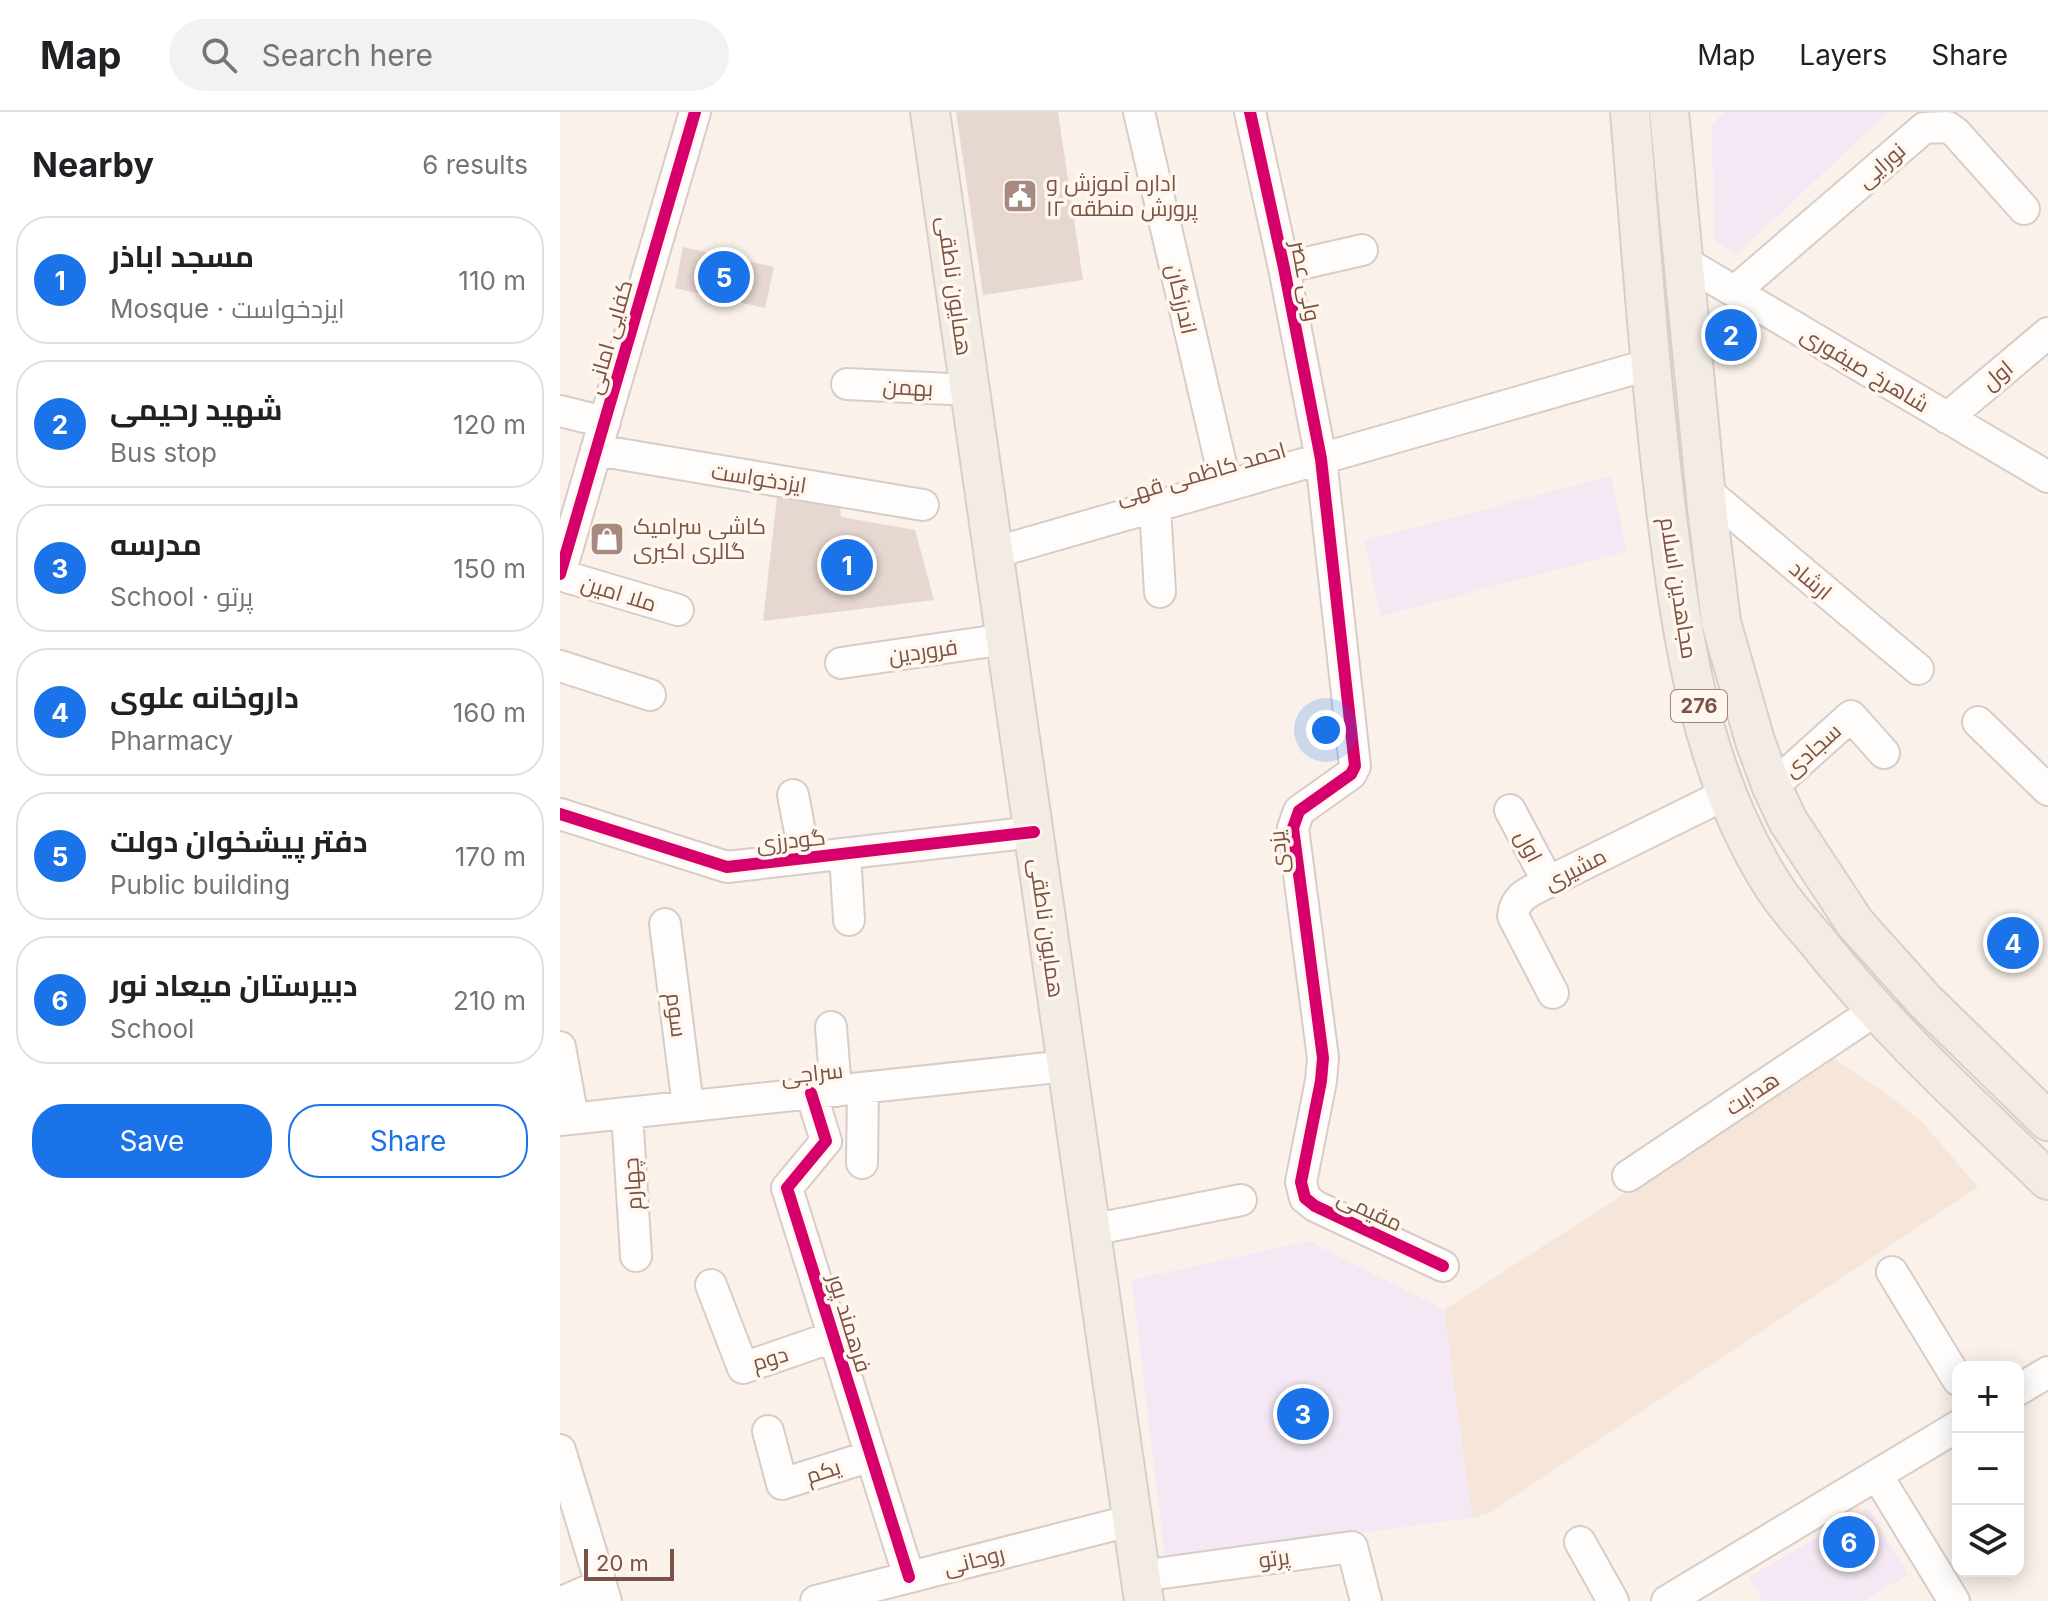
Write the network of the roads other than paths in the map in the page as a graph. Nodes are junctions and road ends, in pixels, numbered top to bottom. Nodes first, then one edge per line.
1 (695, 112) edge
2 (930, 112) edge
3 (1139, 112) edge
4 (1250, 112) edge
5 (1630, 112) edge
6 (1669, 112) edge
7 (2024, 209) dead end
8 (1362, 250) dead end
9 (1683, 261) junction
10 (1284, 268) junction
11 (1735, 291) junction
12 (2048, 333) edge
13 (1651, 364) junction
14 (847, 384) dead end
15 (970, 390) junction
16 (560, 411) edge
17 (1947, 418) junction
18 (600, 436) junction
19 (1321, 459) junction
20 (2048, 477) edge
21 (1226, 486) junction
22 (1705, 490) junction
23 (923, 505) dead end
24 (1155, 507) junction
25 (993, 553) junction
26 (560, 574) edge
27 (1160, 592) dead end
28 (678, 610) dead end
29 (1006, 639) junction
30 (841, 663) dead end
31 (560, 666) edge
32 (1918, 669) dead end
33 (650, 695) dead end
34 (1978, 722) dead end
35 (1884, 753) dead end
36 (1772, 787) junction
37 (2048, 790) edge
38 (1726, 794) junction
39 (793, 795) dead end
40 (1510, 810) dead end
41 (560, 814) edge
42 (1034, 832) junction
43 (845, 854) junction
44 (805, 858) junction
45 (1548, 882) junction
46 (849, 920) dead end
47 (665, 924) dead end
48 (1553, 993) dead end
49 (1876, 1010) junction
50 (831, 1027) dead end
51 (560, 1047) edge
52 (1067, 1066) junction
53 (836, 1091) junction
54 (688, 1106) junction
55 (627, 1113) junction
56 (567, 1119) edge
57 (2048, 1121) edge
58 (862, 1163) dead end
59 (1302, 1174) joint
60 (1628, 1176) dead end
61 (2048, 1180) edge
62 (1241, 1200) dead end
63 (1091, 1230) junction
64 (636, 1256) dead end
65 (1443, 1266) dead end
66 (1892, 1272) dead end
67 (711, 1285) dead end
68 (833, 1337) junction
69 (1952, 1370) edge
70 (2048, 1372) edge
71 (2024, 1386) edge
72 (1952, 1430) edge
73 (768, 1431) dead end
74 (560, 1450) edge
75 (871, 1456) junction
76 (1877, 1475) junction
77 (1133, 1520) junction
78 (1580, 1542) dead end
79 (909, 1577) junction
80 (1143, 1588) edge
81 (604, 1593) edge
82 (829, 1599) edge
83 (564, 1601) edge
84 (1366, 1601) edge
85 (1613, 1601) edge
86 (1667, 1601) edge
87 (1954, 1601) edge

1 - 18 street, کفایی امانی
2 - 15 main road, همایون ناطقی
3 - 21 street, اندرزگان
4 - 10 street, ولی عصر
5 - 13 main road, مجاهدین اسلام / 276
6 - 9 main road, مجاهدین اسلام / 276
7 - 11 street, نورایی
8 - 10 street
9 - 11 street, شاهرخ صیفوری
9 - 22 main road, مجاهدین اسلام / 276
10 - 19 street, ولی عصر
11 - 17 street, شاهرخ صیفوری
12 - 17 street, اول
13 - 19 street, احمد کاظمی قهی
13 - 38 main road, مجاهدین اسلام / 276
14 - 15 street, بهمن
15 - 25 main road, همایون ناطقی
16 - 18 street, ایزدخواست
17 - 20 street, شاهرخ صیفوری
18 - 23 street, ایزدخواست
18 - 26 street, کفایی امانی
19 - 21 street, احمد کاظمی قهی
19 - 59 street, یزدی
21 - 24 street, احمد کاظمی قهی
22 - 32 street, ارشاد
22 - 36 main road, مجاهدین اسلام / 276
24 - 25 street, احمد کاظمی قهی
24 - 27 street
25 - 29 main road, همایون ناطقی
26 - 28 street, ملا امین
29 - 30 street, فروردین
29 - 42 main road, همایون ناطقی
31 - 33 street
34 - 37 street
35 - 36 street, سجادی
36 - 57 main road, مجاهدین اسلام / 276
38 - 45 street, مشیری
38 - 49 main road, مجاهدین اسلام / 276
39 - 44 street
40 - 45 street, اول
41 - 44 street, گودرزی
42 - 43 street, گودرزی
42 - 52 main road, همایون ناطقی
43 - 44 street, گودرزی
43 - 46 street
45 - 48 street, مشیری
47 - 54 street, سوم
49 - 60 street, هدایت
49 - 61 main road, مجاهدین اسلام / 276
50 - 53 street
51 - 56 street
52 - 53 street, سراجی
52 - 63 main road, همایون ناطقی
53 - 54 street, سراجی
53 - 58 street
53 - 68 street, فرهمند پور
54 - 55 street, سراجی
55 - 56 street, سراجی
55 - 64 street, چهارم
59 - 65 street, مقیمی
62 - 63 street
63 - 77 main road, همایون ناطقی
66 - 69 street
67 - 68 street, دوم
68 - 75 street, فرهمند پور
70 - 71 street
72 - 76 street
73 - 75 street, یکم
74 - 81 street
75 - 79 street, فرهمند پور
76 - 86 street
76 - 87 street
77 - 79 street, روحانی
77 - 80 main road, همایون ناطقی
78 - 85 street
79 - 82 street, روحانی
80 - 84 street, پرتو
81 - 83 street

